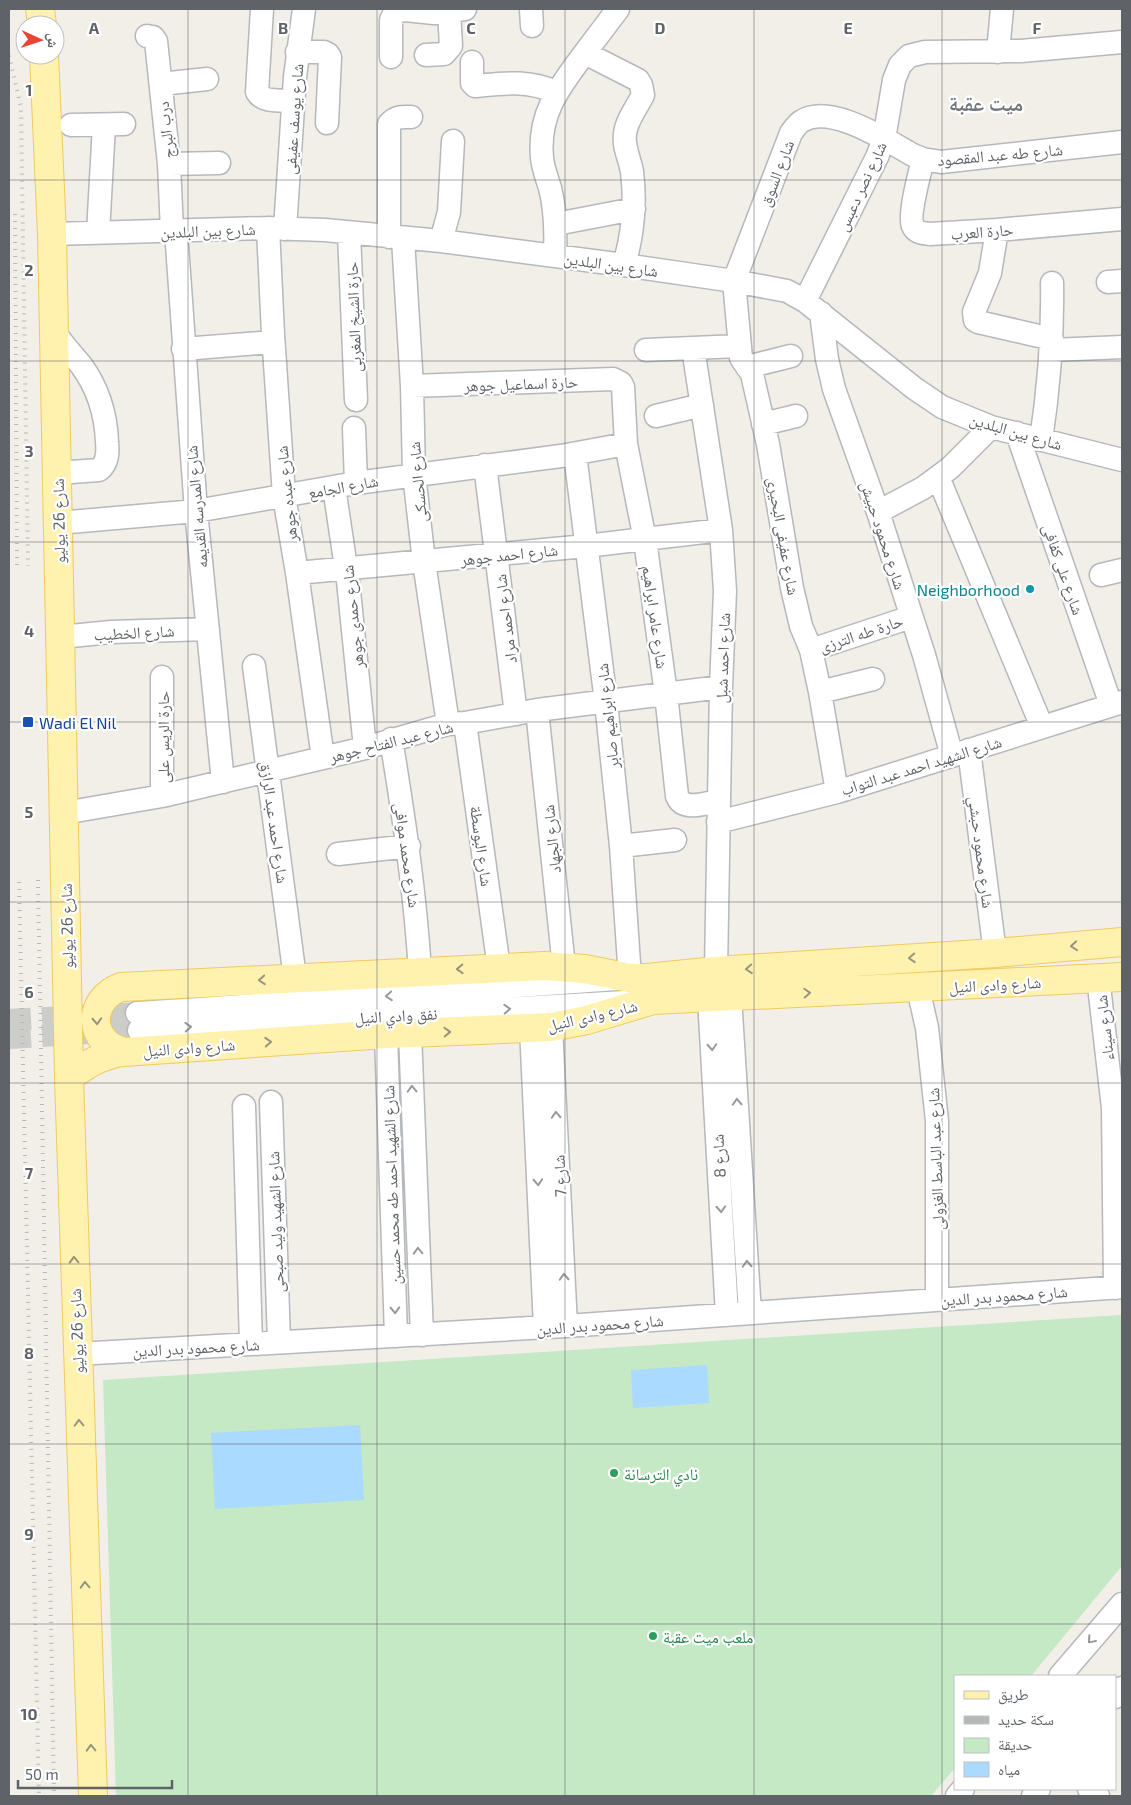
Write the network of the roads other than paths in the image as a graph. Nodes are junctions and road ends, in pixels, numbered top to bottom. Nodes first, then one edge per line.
1 (262, 9) edge
2 (304, 9) edge
3 (1002, 9) edge
4 (420, 10) edge
5 (457, 10) edge
6 (613, 10) edge
7 (148, 36) dead end
8 (1122, 42) edge
9 (260, 47) junction
10 (297, 50) junction
11 (998, 52) junction
12 (585, 53) junction
13 (426, 55) dead end
14 (391, 57) dead end
15 (472, 62) dead end
16 (44, 65) edge
17 (207, 79) dead end
18 (161, 84) junction
19 (557, 92) junction
20 (294, 100) junction
21 (411, 117) dead end
22 (327, 123) dead end
23 (71, 125) dead end
24 (884, 139) junction
25 (453, 141) dead end
26 (1122, 142) edge
27 (923, 159) junction
28 (219, 163) dead end
29 (169, 164) junction
30 (634, 209) junction
31 (1122, 219) edge
32 (556, 224) junction
33 (277, 229) junction
34 (997, 230) junction
35 (174, 231) junction
36 (98, 233) junction
37 (350, 233) junction
38 (52, 234) junction
39 (396, 238) junction
40 (441, 241) junction
41 (555, 256) junction
42 (624, 265) junction
43 (734, 281) junction
44 (1052, 283) dead end
45 (813, 307) junction
46 (54, 331) junction
47 (273, 342) junction
48 (1052, 345) junction
49 (739, 346) junction
50 (1122, 347) edge
51 (693, 348) junction
52 (184, 349) junction
53 (646, 350) dead end
54 (791, 356) dead end
55 (747, 367) junction
56 (412, 386) junction
57 (623, 392) joint
58 (356, 400) dead end
59 (702, 406) junction
60 (656, 416) dead end
61 (796, 416) dead end
62 (764, 424) junction
63 (991, 427) junction
64 (354, 428) dead end
65 (1017, 433) junction
66 (1041, 440) junction
67 (626, 444) junction
68 (576, 454) junction
69 (1122, 460) edge
70 (485, 466) junction
71 (57, 473) junction
72 (414, 474) junction
73 (938, 477) junction
74 (356, 483) junction
75 (334, 487) junction
76 (284, 496) junction
77 (196, 511) junction
78 (878, 512) junction
79 (58, 523) junction
80 (720, 530) junction
81 (645, 540) junction
82 (586, 546) junction
83 (497, 554) junction
84 (424, 562) junction
85 (347, 570) junction
86 (297, 573) junction
87 (911, 617) junction
88 (208, 629) junction
89 (60, 636) junction
90 (810, 650) junction
91 (254, 666) dead end
92 (162, 677) dead end
93 (873, 679) dead end
94 (721, 687) junction
95 (820, 692) junction
96 (666, 694) junction
97 (606, 702) junction
98 (1117, 703) edge
99 (527, 712) junction
100 (456, 724) junction
101 (1042, 727) junction
102 (391, 739) junction
103 (365, 748) junction
104 (961, 753) junction
105 (323, 758) junction
106 (268, 772) junction
107 (223, 782) junction
108 (838, 792) junction
109 (162, 796) junction
110 (719, 811) junction
111 (64, 813) junction
112 (675, 840) dead end
113 (409, 846) junction
114 (621, 846) junction
115 (338, 854) dead end
116 (1122, 942) edge
117 (995, 953) junction
118 (564, 967) junction
119 (499, 968) junction
120 (420, 971) junction
121 (716, 971) junction
122 (1110, 977) edge
123 (296, 978) junction
124 (630, 978) junction
125 (918, 988) junction
126 (719, 998) junction
127 (653, 1000) junction
128 (541, 1027) junction
129 (398, 1034) junction
130 (124, 1052) junction
131 (69, 1078) junction
132 (271, 1102) dead end
133 (244, 1106) dead end
134 (1119, 1287) edge
135 (937, 1300) junction
136 (750, 1313) junction
137 (727, 1315) junction
138 (556, 1327) junction
139 (422, 1335) junction
140 (396, 1336) junction
141 (279, 1342) junction
142 (251, 1344) junction
143 (77, 1354) junction
144 (1122, 1604) edge
145 (1061, 1675) edge
146 (93, 1796) edge

1 - 9 street
2 - 10 street, شارع يوسف عفيفى
3 - 11 street
4 - 5 street
4 - 14 street
5 - 13 street
6 - 12 street
7 - 18 street, درب البرج
8 - 11 street
9 - 10 street
9 - 20 street
10 - 20 street, شارع يوسف عفيفى
10 - 22 street
11 - 24 street, شارع نصر دعبس
12 - 19 street
12 - 30 street
15 - 19 street
16 - 38 main road, شارع 26 يوليو
17 - 18 street
18 - 29 street, درب البرج
19 - 32 street
20 - 33 street, شارع يوسف عفيفى
21 - 39 street, شارع الحسكى
23 - 36 street
24 - 27 street, شارع طه عبد المقصود
24 - 43 street, شارع السوق
24 - 45 street, شارع نصر دعبس
25 - 40 street
26 - 27 street, شارع طه عبد المقصود
27 - 34 street, حارة العرب
28 - 29 street
29 - 35 street, درب البرج
30 - 32 street
30 - 42 street
31 - 34 street, حارة العرب
32 - 41 street
33 - 35 street, شارع بين البلدين
33 - 37 street, شارع بين البلدين
33 - 47 street, شارع عبده جوهر
34 - 48 street
35 - 36 street, شارع بين البلدين
35 - 52 street, شارع المدرسه القديمه
36 - 38 street, شارع بين البلدين
37 - 39 street, شارع بين البلدين
37 - 58 street, حارة الشيخ المغربى
38 - 46 main road, شارع 26 يوليو
39 - 40 street, شارع بين البلدين
39 - 56 street, شارع الحسكى
40 - 41 street, شارع بين البلدين
41 - 42 street, شارع بين البلدين
42 - 43 street, شارع بين البلدين
43 - 45 street, شارع بين البلدين
43 - 49 street, شارع عفيفى البحيرى
44 - 48 street
45 - 63 street, شارع بين البلدين
45 - 78 street, شارع محمود حبيش
46 - 71 main road, شارع 26 يوليو
46 - 71 street
47 - 52 street
47 - 76 street, شارع عبده جوهر
48 - 50 street
48 - 66 street
49 - 51 street
49 - 55 street, شارع عفيفى البحيرى
51 - 53 street
51 - 59 street, شارع احمد شبل
52 - 77 street, شارع المدرسه القديمه
54 - 55 street
55 - 62 street, شارع عفيفى البحيرى
56 - 57 street, حارة اسماعيل جوهر
56 - 72 street, شارع الحسكى
57 - 67 street, شارع عامر ابراهيم
59 - 60 street
59 - 80 street, شارع احمد شبل
61 - 62 street
62 - 90 street, شارع عفيفى البحيرى
63 - 65 street, شارع بين البلدين
63 - 73 street
64 - 74 street
65 - 66 street, شارع بين البلدين
65 - 98 street, شارع على كفافى
66 - 69 street, شارع بين البلدين
67 - 68 street, شارع الجامع
67 - 81 street, شارع عامر ابراهيم
68 - 70 street, شارع الجامع
68 - 82 street, شارع ابراهيم صابر
70 - 72 street, شارع الجامع
70 - 83 street, شارع احمد مراد
71 - 79 main road, شارع 26 يوليو
72 - 74 street, شارع الجامع
72 - 84 street, شارع الحسكى
73 - 78 street
73 - 101 street
74 - 75 street, شارع الجامع
75 - 76 street, شارع الجامع
75 - 85 street, شارع حمدى جوهر
76 - 77 street, شارع الجامع
76 - 86 street, شارع عبده جوهر
77 - 79 street, شارع الجامع
77 - 88 street, شارع المدرسه القديمه
78 - 87 street, شارع محمود حبيش
79 - 89 main road, شارع 26 يوليو
80 - 81 street, شارع احمد جوهر
80 - 94 street, شارع احمد شبل
81 - 82 street, شارع احمد جوهر
81 - 96 street, شارع عامر ابراهيم
82 - 83 street, شارع احمد جوهر
82 - 97 street, شارع ابراهيم صابر
83 - 84 street, شارع احمد جوهر
83 - 99 street, شارع احمد مراد
84 - 85 street, شارع احمد جوهر
84 - 100 street, شارع الحسكى
85 - 86 street, شارع احمد جوهر
85 - 103 street, شارع حمدى جوهر
86 - 105 street, شارع عبده جوهر
87 - 90 street, حارة طه الترزى
87 - 104 street, شارع محمود حبيش
88 - 89 street, شارع الخطيب
88 - 107 street, شارع المدرسه القديمه
89 - 111 main road, شارع 26 يوليو
90 - 95 street, شارع عفيفى البحيرى
91 - 106 street, شارع احمد عبد الرازق
92 - 109 street, حارة الريس على
93 - 95 street
94 - 96 street, شارع عبد الفتاح جوهر
94 - 110 street, شارع احمد شبل
95 - 108 street, شارع عفيفى البحيرى
96 - 97 street, شارع عبد الفتاح جوهر
96 - 110 street, شارع عامر ابراهيم
97 - 99 street, شارع عبد الفتاح جوهر
97 - 114 street, شارع ابراهيم صابر
98 - 101 street, شارع الشهيد احمد عبد التواب
99 - 100 street, شارع عبد الفتاح جوهر
99 - 118 street, شارع الجهاد
100 - 102 street, شارع عبد الفتاح جوهر
100 - 119 street, شارع البوسطة
101 - 104 street, شارع الشهيد احمد عبد التواب
102 - 103 street, شارع عبد الفتاح جوهر
102 - 113 street, شارع محمد موافى
103 - 105 street, شارع عبد الفتاح جوهر
104 - 108 street, شارع الشهيد احمد عبد التواب
104 - 117 street, شارع محمود حبشي
105 - 106 street, شارع عبد الفتاح جوهر
106 - 107 street, شارع عبد الفتاح جوهر
106 - 123 street, شارع احمد عبد الرازق
107 - 109 street, شارع عبد الفتاح جوهر
108 - 110 street, شارع الشهيد احمد عبد التواب
109 - 111 street, شارع عبد الفتاح جوهر
110 - 121 street, شارع احمد شبل
111 - 131 main road, شارع 26 يوليو
112 - 114 street
113 - 115 street
113 - 120 street, شارع محمد موافى
114 - 124 street, شارع ابراهيم صابر
116 -> 117 main road, شارع وادى النيل
117 -> 121 main road, شارع وادى النيل
118 - 119 main road, شارع وادى النيل
118 - 124 main road, شارع وادى النيل
119 -> 120 main road, شارع وادى النيل
120 - 123 main road, شارع وادى النيل
121 - 124 main road, شارع وادى النيل
122 - 125 main road, شارع وادى النيل
122 - 134 street, شارع سيناء
123 -> 130 main road, شارع وادى النيل
124 -> 127 street, نفق وادي النيل
126 -> 125 main road, شارع وادى النيل
125 - 135 street, شارع عبد الباسط الغزولى
126 - 127 main road, شارع وادى النيل
136 -> 126 street, شارع 8
126 -> 137 street, شارع 8
127 - 128 main road, شارع وادى النيل
129 -> 128 main road, شارع وادى النيل
128 - 138 street, شارع 7
130 -> 129 main road, شارع وادى النيل
139 -> 129 street, شارع الشهيد احمد طه محمد حسين
129 -> 140 street, شارع الشهيد احمد طه محمد حسين
130 - 131 main road, شارع وادى النيل
143 -> 131 main road, شارع 26 يوليو
132 - 141 street, شارع الشهيد وليد صبحى
133 - 142 street, شارع الشهيد وليد صبحى
134 - 135 street, شارع محمود بدر الدين
135 - 136 street, شارع محمود بدر الدين
136 - 137 street, شارع محمود بدر الدين
137 - 138 street, شارع محمود بدر الدين
138 - 139 street, شارع محمود بدر الدين
139 - 140 street, شارع محمود بدر الدين
140 - 141 street, شارع محمود بدر الدين
141 - 142 street, شارع محمود بدر الدين
142 - 143 street, شارع محمود بدر الدين
146 -> 143 main road, شارع 26 يوليو
144 -> 145 street

